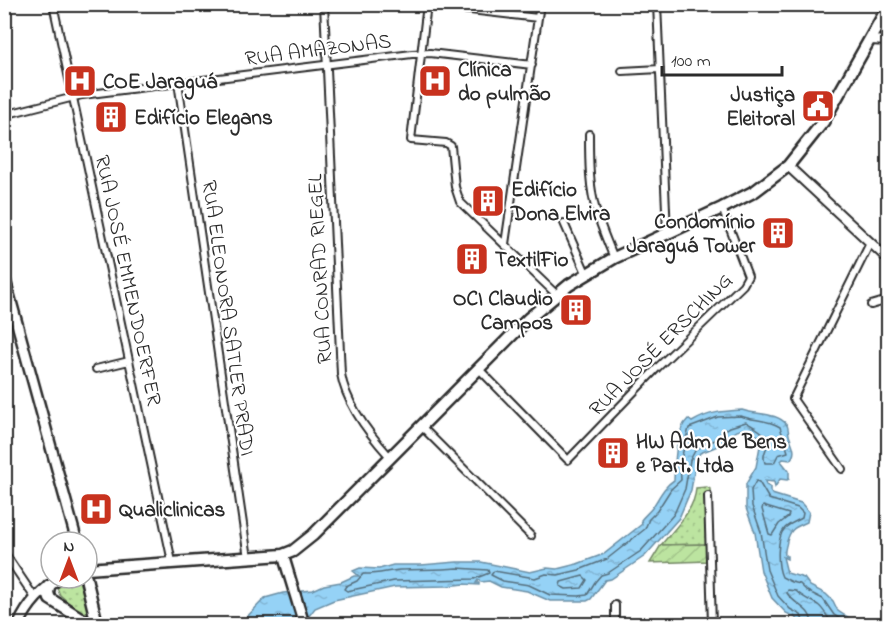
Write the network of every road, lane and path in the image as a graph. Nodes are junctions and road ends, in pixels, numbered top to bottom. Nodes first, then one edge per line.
1 (53, 4) edge
2 (324, 4) edge
3 (540, 4) edge
4 (657, 4) edge
5 (427, 5) edge
6 (888, 8) edge
7 (538, 18) junction
8 (870, 40) junction
9 (888, 41) edge
10 (422, 53) junction
11 (327, 64) junction
12 (532, 65) junction
13 (660, 69) junction
14 (622, 70) dead end
15 (178, 82) junction
16 (74, 97) junction
17 (4, 115) edge
18 (589, 134) dead end
19 (788, 166) junction
20 (722, 208) junction
21 (564, 223) dead end
22 (666, 233) junction
23 (870, 243) junction
24 (505, 244) junction
25 (614, 258) junction
26 (888, 259) edge
27 (587, 275) junction
28 (4, 276) edge
29 (557, 295) junction
30 (888, 300) edge
31 (871, 304) dead end
32 (129, 361) junction
33 (96, 369) dead end
34 (479, 369) junction
35 (421, 426) junction
36 (390, 457) junction
37 (842, 469) dead end
38 (708, 496) dead end
39 (74, 530) edge
40 (531, 536) dead end
41 (4, 552) edge
42 (283, 555) junction
43 (248, 559) junction
44 (172, 562) junction
45 (99, 568) edge
46 (44, 590) edge
47 (48, 590) edge
48 (89, 590) edge
49 (35, 598) junction
50 (615, 605) dead end
51 (20, 624) edge
52 (90, 624) edge
53 (97, 624) edge
54 (304, 624) edge
55 (615, 624) edge
56 (712, 624) edge

1 - 16 street, RUA JOSÉ EMMENDOERFER
2 - 11 street, RUA CONRAD RIEGEL
3 - 7 street
4 - 13 street
5 - 7 street
5 - 10 street
6 - 8 main road
7 - 12 street
8 - 9 street
8 - 19 main road
10 - 11 street, RUA AMAZONAS
10 - 12 street, RUA AMAZONAS
10 - 24 street
11 - 15 street, RUA AMAZONAS
11 - 36 street, RUA CONRAD RIEGEL
12 - 24 street
13 - 14 street
13 - 22 street
15 - 16 street, RUA AMAZONAS
15 - 43 street, RUA ELEONORA SATLER PRADI
16 - 17 street, RUA AMAZONAS
16 - 32 street, RUA JOSÉ EMMENDOERFER
18 - 25 street
19 - 20 main road
19 - 23 street
20 - 22 main road
20 - 34 street, RUA JOSÉ ERSCHING
21 - 27 street
22 - 25 main road
23 - 26 street
23 - 37 street
24 - 29 street
25 - 27 main road
27 - 29 main road
28 - 39 main road
29 - 34 main road
30 - 31 street
32 - 33 street
32 - 44 street, RUA JOSÉ EMMENDOERFER
34 - 35 main road
35 - 36 main road
35 - 40 street
36 - 42 main road
38 - 56 street
41 - 49 street
42 - 43 main road
42 - 54 main road
43 - 44 main road
44 - 45 main road
46 - 49 main road
47 - 52 main road
48 - 53 main road
49 - 51 main road
50 - 55 street

